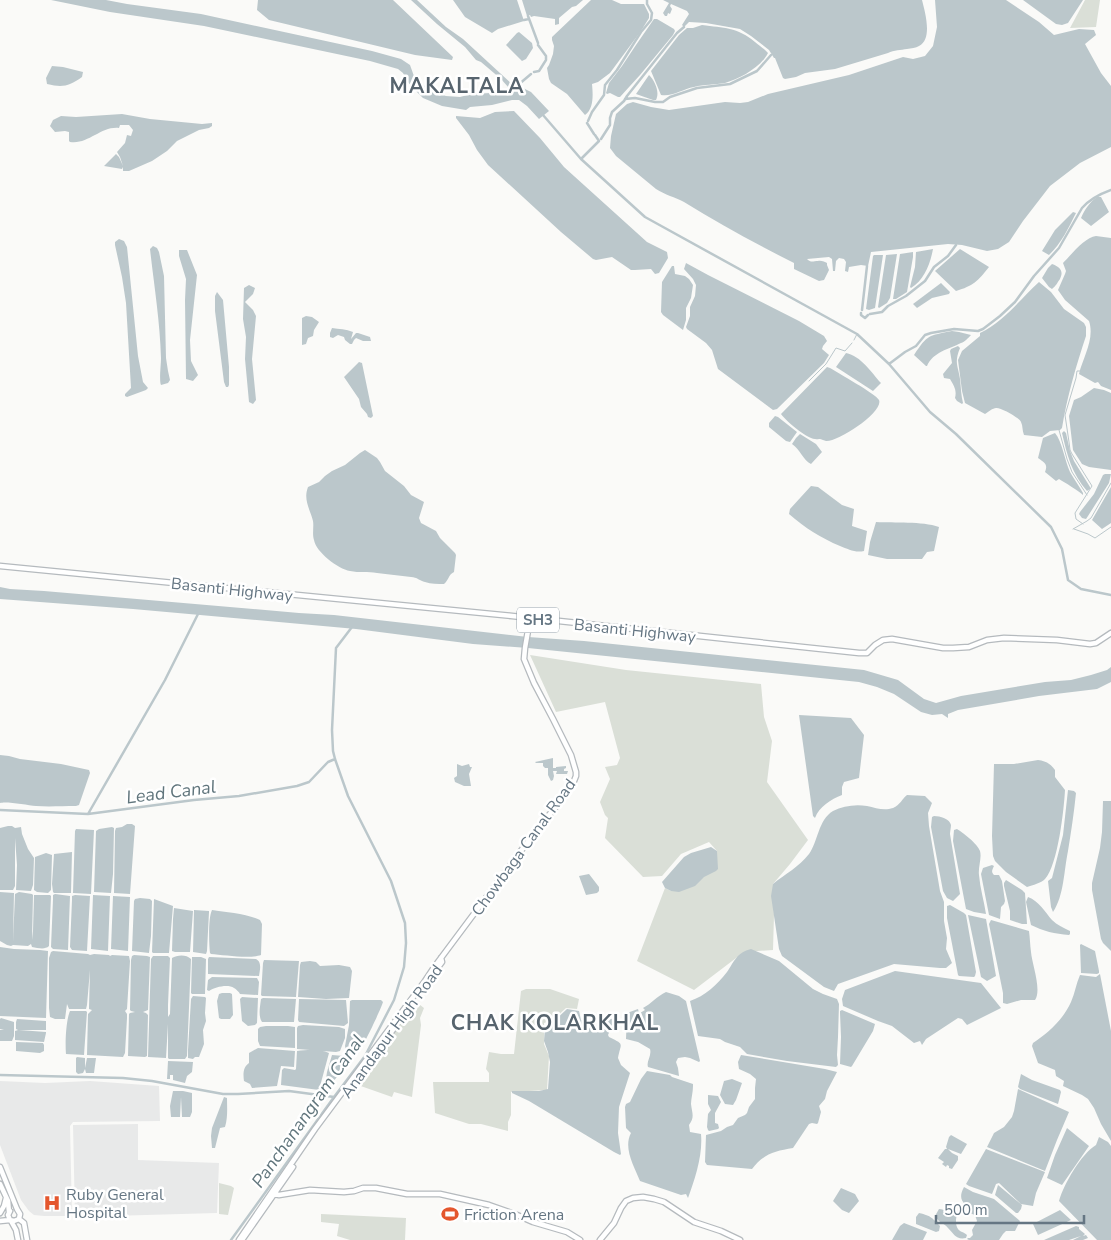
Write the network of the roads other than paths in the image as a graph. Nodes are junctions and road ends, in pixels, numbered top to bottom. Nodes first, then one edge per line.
1 (0, 566) edge
2 (530, 619) junction
3 (1111, 633) edge
4 (441, 958) joint
5 (0, 1166) edge
6 (0, 1184) edge
7 (273, 1193) junction
8 (6, 1198) junction
9 (18, 1211) junction
10 (9, 1213) junction
11 (0, 1214) edge
12 (19, 1218) junction
13 (11, 1220) junction
14 (0, 1221) edge
15 (18, 1240) edge
16 (27, 1240) edge
17 (240, 1240) edge
18 (580, 1240) edge
19 (600, 1240) edge
20 (740, 1240) edge

1 - 2 main road, Basanti Highway / SH3
2 - 3 main road, Basanti Highway / SH3
2 - 4 main road, Chowbaga Canal Road
4 - 7 main road, Anandapur High Road
5 - 9 main road
6 - 8 main road
7 - 17 main road, Anandapur High Road
7 - 18 main road
8 - 10 main road
8 - 11 main road
9 - 10 main road
9 - 12 main road
10 - 11 main road
10 - 13 main road
12 - 13 main road
12 - 16 main road
13 - 14 main road
13 - 15 main road
19 - 20 main road

